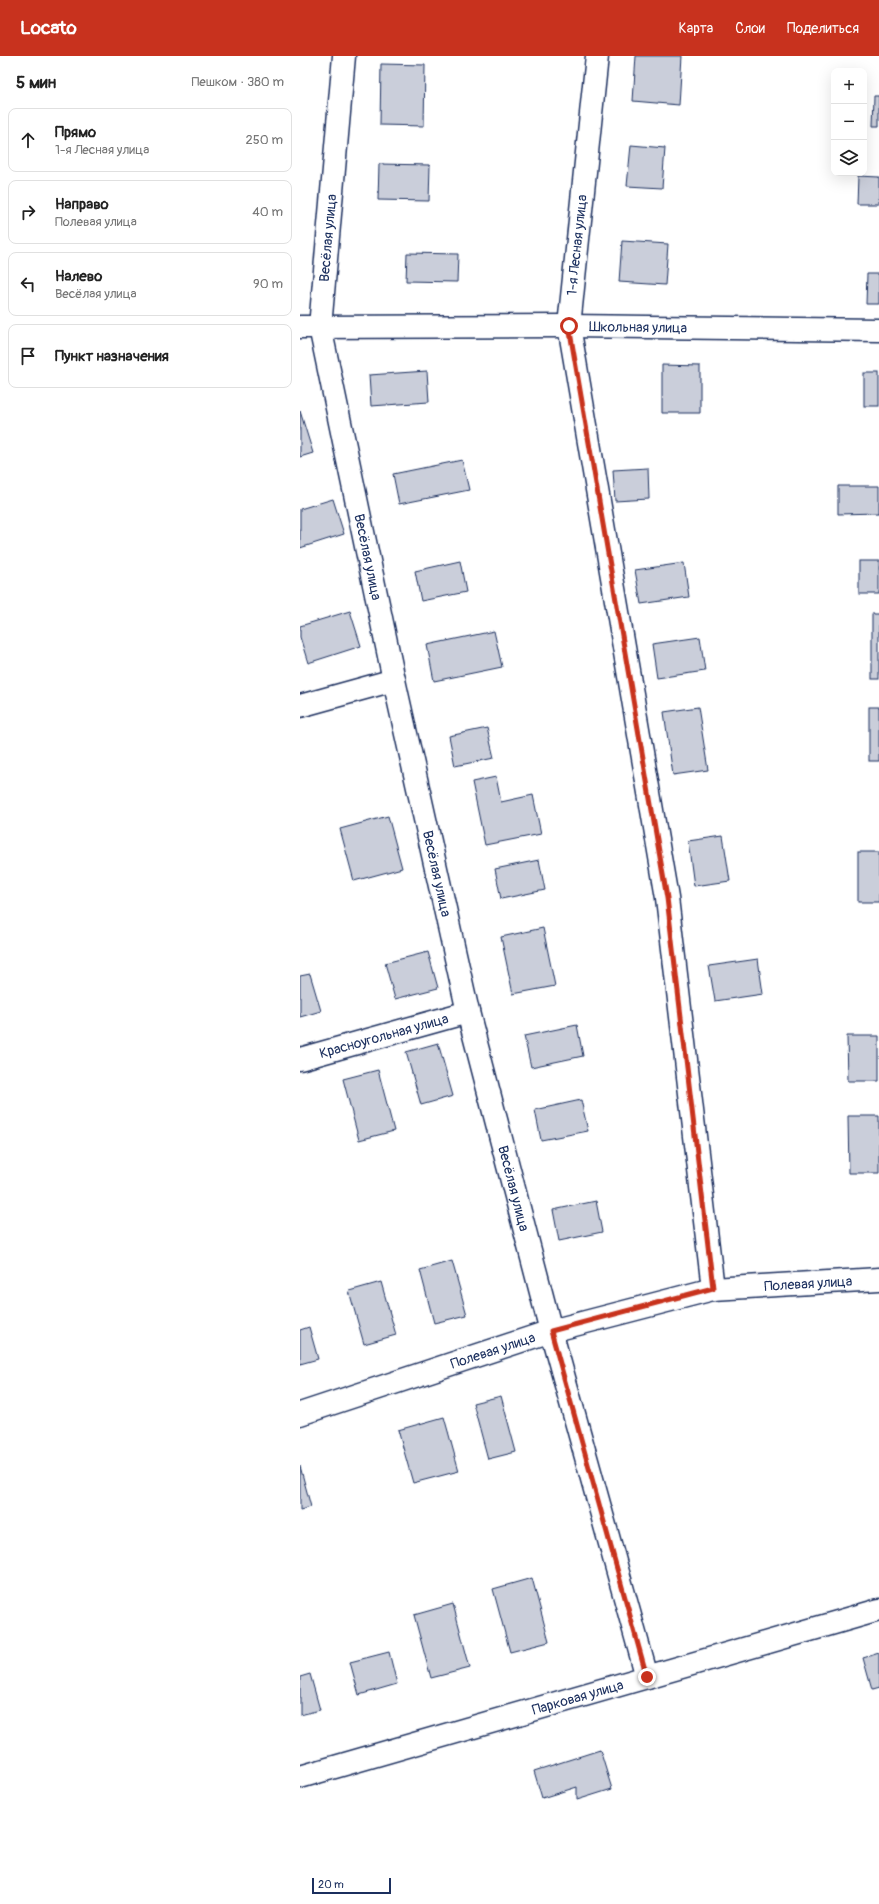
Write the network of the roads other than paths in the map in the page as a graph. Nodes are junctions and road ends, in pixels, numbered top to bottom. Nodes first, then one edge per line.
1 (344, 56) edge
2 (596, 56) edge
3 (569, 326) junction
4 (310, 327) edge
5 (879, 330) edge
6 (394, 680) junction
7 (300, 706) edge
8 (468, 1012) junction
9 (300, 1059) edge
10 (879, 1279) edge
11 (713, 1288) junction
12 (551, 1331) junction
13 (300, 1414) edge
14 (879, 1610) edge
15 (647, 1677) junction
16 (300, 1777) edge

1 - 4 street, Весёлая улица
2 - 3 street, 1-я Лесная улица
3 - 4 street, Школьная улица
3 - 5 street, Школьная улица
3 - 11 street, 1-я Лесная улица
4 - 6 street, Весёлая улица
6 - 7 street
6 - 8 street, Весёлая улица
8 - 9 street, Красноугольная улица
8 - 12 street, Весёлая улица
10 - 11 street, Полевая улица
11 - 12 street, Полевая улица
12 - 13 street, Полевая улица
12 - 15 street, Весёлая улица
14 - 15 street, Парковая улица
15 - 16 street, Парковая улица

